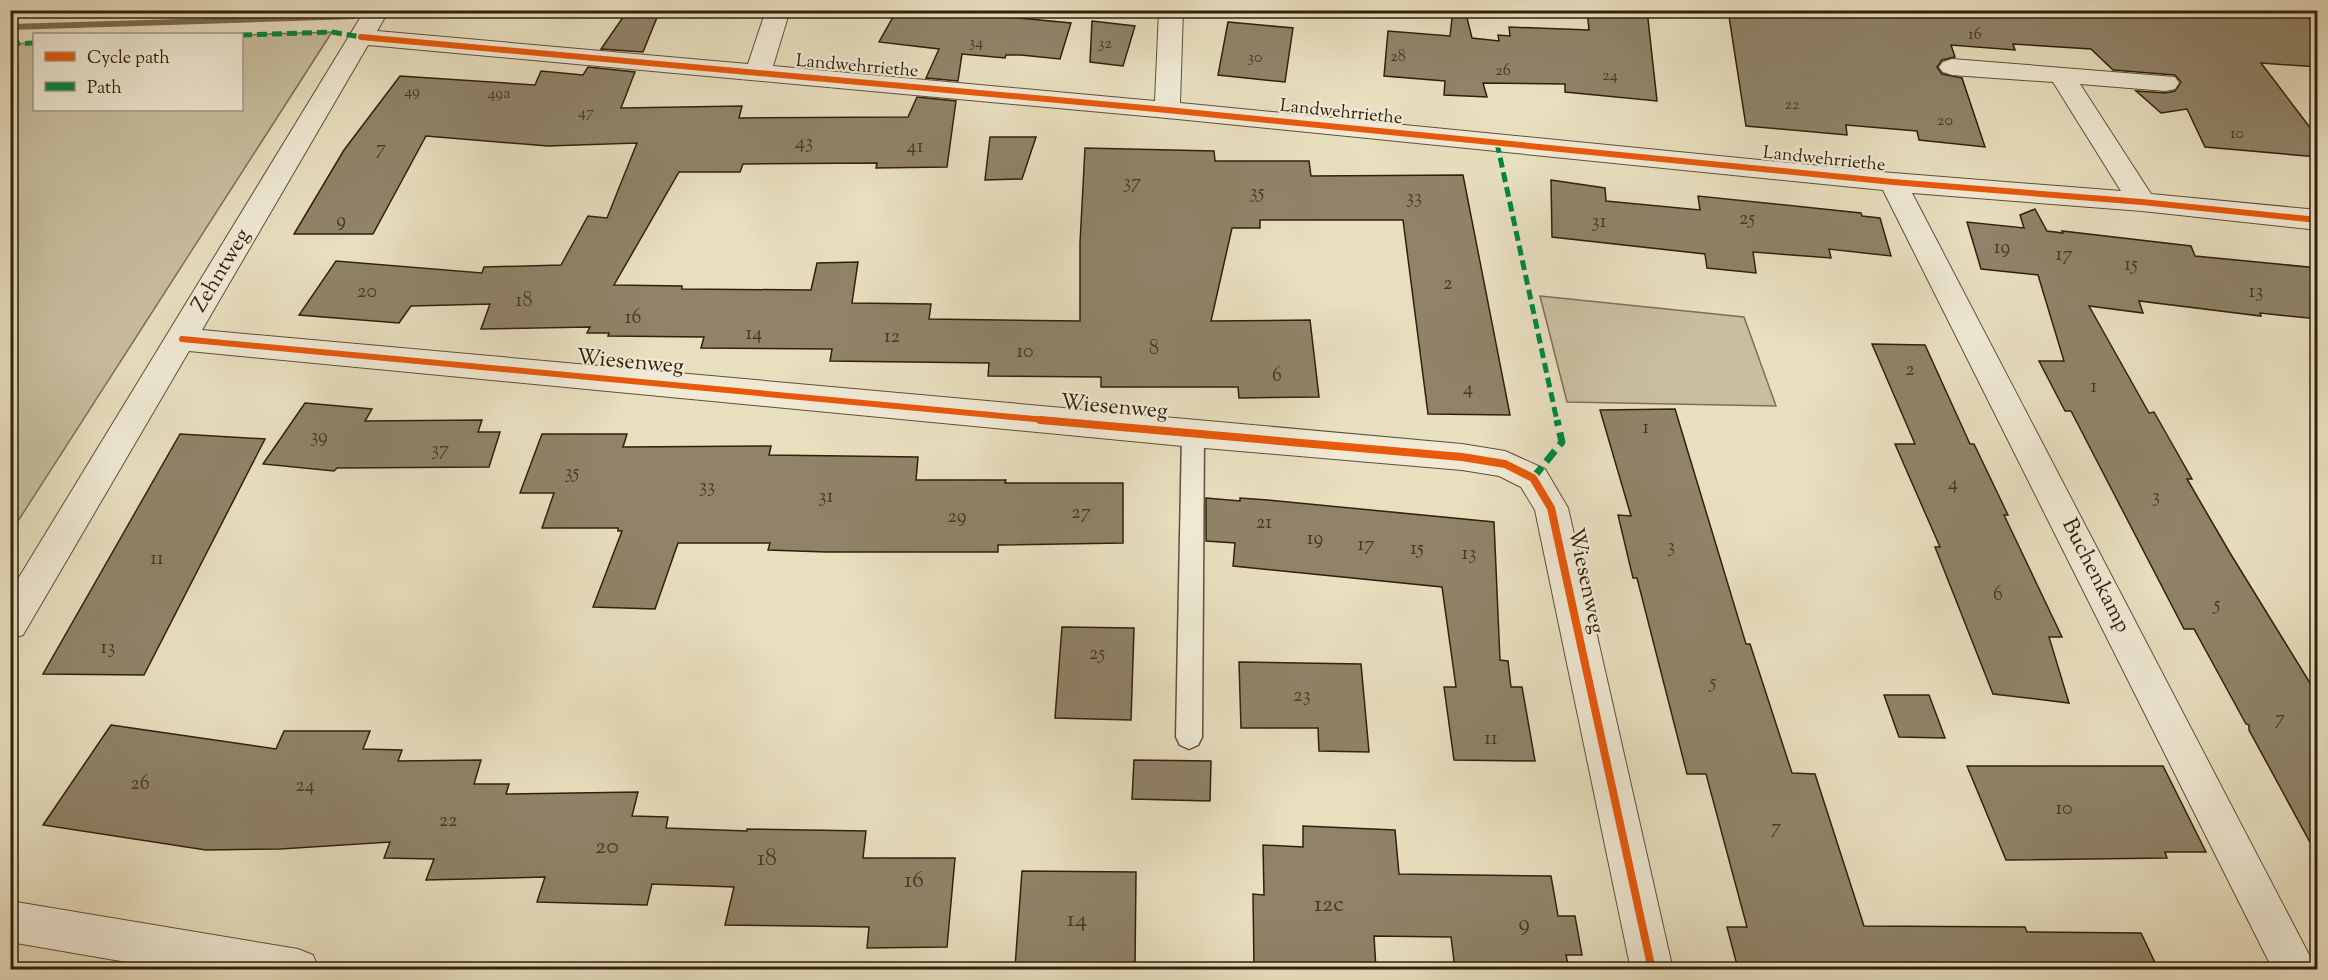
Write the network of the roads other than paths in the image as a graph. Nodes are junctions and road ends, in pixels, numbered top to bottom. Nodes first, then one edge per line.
1 (377, 10) edge
2 (778, 10) edge
3 (1171, 10) edge
4 (361, 37) junction
5 (1952, 67) dead end
6 (758, 73) junction
7 (2061, 75) junction
8 (2166, 83) dead end
9 (1167, 110) junction
10 (1893, 182) junction
11 (2142, 202) junction
12 (2318, 220) edge
13 (182, 339) junction
14 (1193, 434) junction
15 (10, 624) edge
16 (1189, 737) dead end
17 (10, 921) edge
18 (298, 969) edge
19 (1653, 969) edge
20 (2296, 969) edge

1 - 4 street, Zehntweg
2 - 6 street
3 - 9 street
4 - 6 street, Landwehrriethe
4 - 13 street, Zehntweg
5 - 7 street
6 - 9 street, Landwehrriethe
7 - 8 street
7 - 11 street
9 - 10 street, Landwehrriethe
10 - 11 street, Landwehrriethe
10 - 20 street, Buchenkamp
11 - 12 street, Landwehrriethe
13 - 14 street, Wiesenweg
13 - 15 street, Zehntweg
14 - 16 lane
14 - 19 street, Wiesenweg
17 - 18 street

